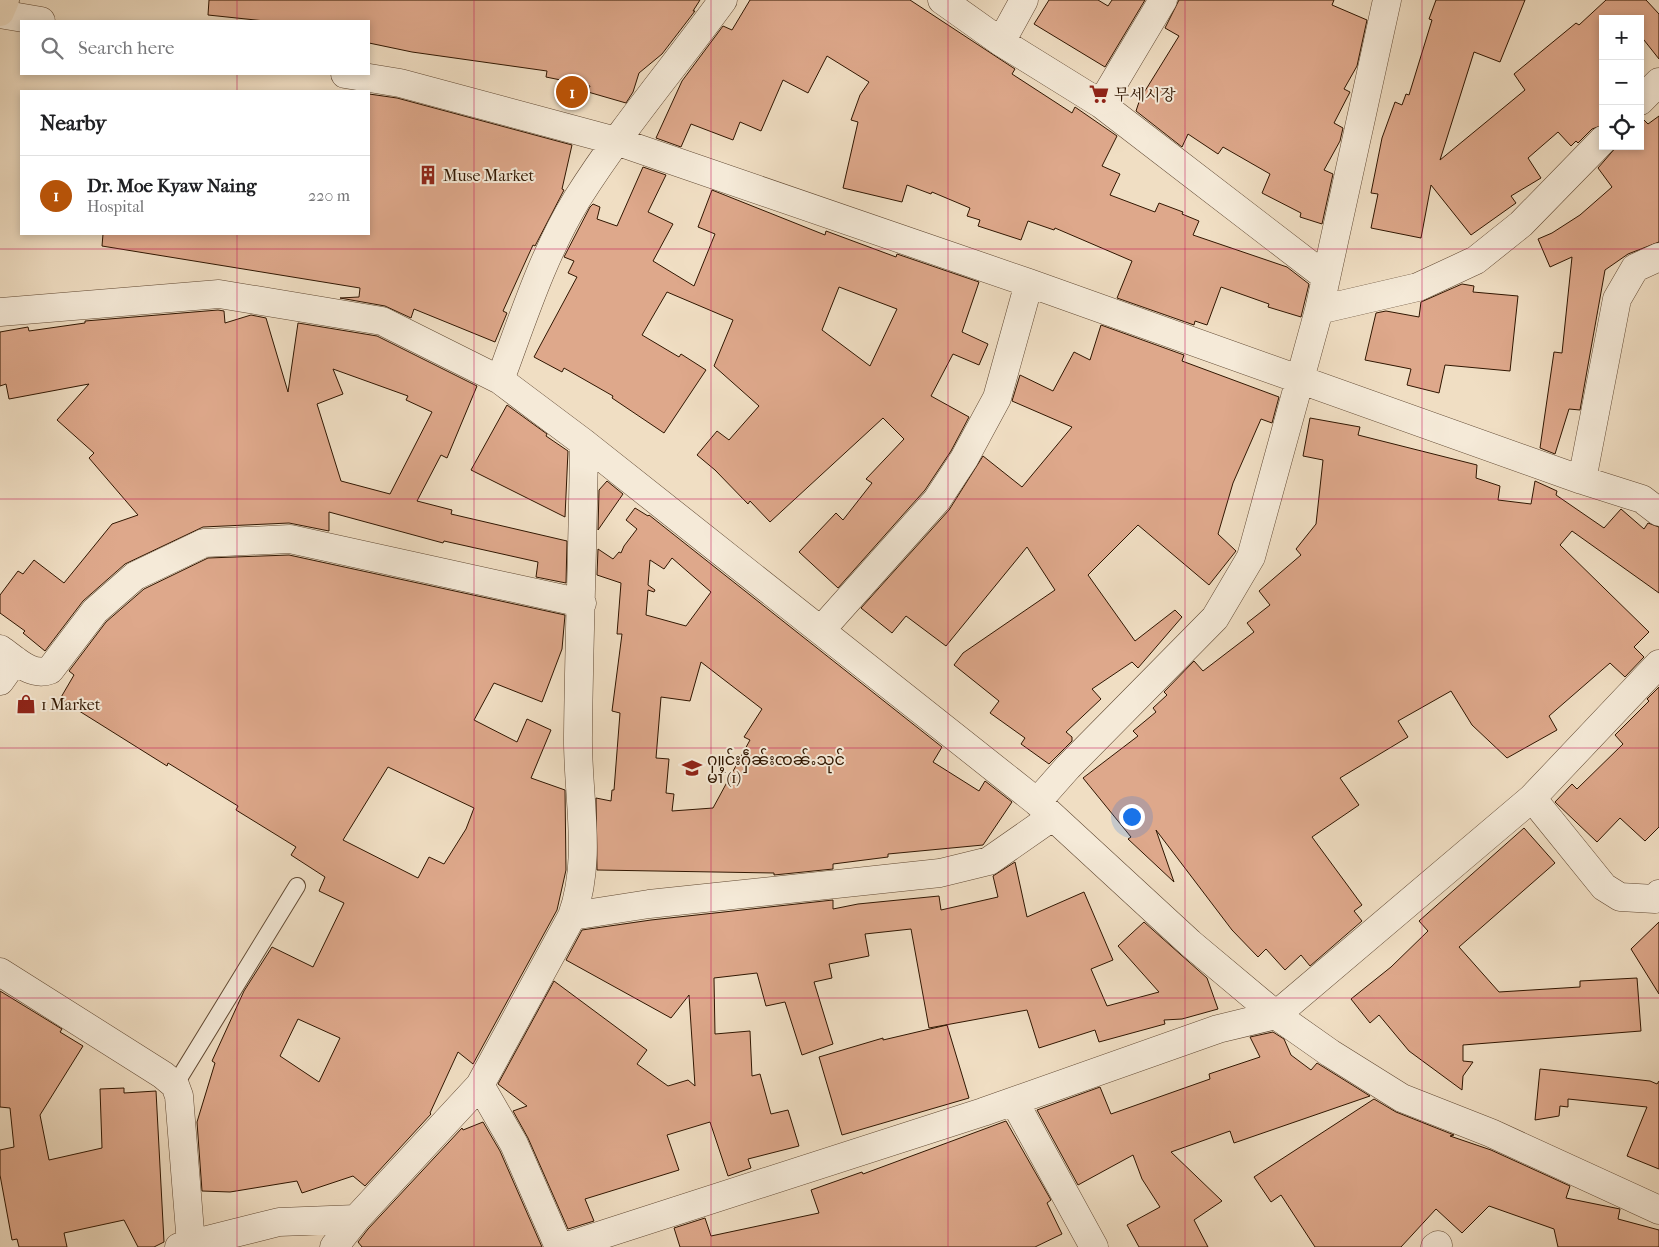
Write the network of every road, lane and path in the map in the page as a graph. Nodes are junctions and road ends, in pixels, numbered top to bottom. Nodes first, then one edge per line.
1 (4, 0) edge
2 (723, 0) edge
3 (942, 0) edge
4 (1024, 0) edge
5 (1163, 0) edge
6 (1387, 0) edge
7 (0, 13) edge
8 (36, 20) edge
9 (1001, 42) junction
10 (351, 75) edge
11 (1659, 82) edge
12 (1644, 97) edge
13 (1101, 104) junction
14 (616, 141) junction
15 (1599, 144) edge
16 (1659, 257) edge
17 (1326, 277) junction
18 (1029, 283) junction
19 (1319, 310) junction
20 (0, 312) edge
21 (1298, 379) junction
22 (500, 380) junction
23 (584, 443) junction
24 (1582, 480) junction
25 (1659, 512) edge
26 (582, 603) junction
27 (821, 630) junction
28 (5, 664) edge
29 (1659, 664) edge
30 (1532, 798) junction
31 (1044, 810) junction
32 (297, 886) dead end
33 (1659, 894) edge
34 (572, 916) junction
35 (0, 972) edge
36 (1276, 1014) junction
37 (480, 1084) junction
38 (175, 1085) junction
39 (1014, 1101) junction
40 (1659, 1210) edge
41 (356, 1219) junction
42 (1086, 1245) edge
43 (185, 1246) edge
44 (334, 1247) edge
45 (559, 1247) edge
46 (564, 1247) edge

1 - 7 highway
2 - 14 street
3 - 9 street
4 - 9 street
5 - 13 street
6 - 17 street
7 - 8 street
9 - 13 street
10 - 14 street
11 - 12 street
13 - 17 street
14 - 18 street
14 - 22 street
15 - 19 street
16 - 24 street
17 - 19 street
18 - 21 street
18 - 27 street
19 - 21 street
20 - 22 street
21 - 24 street
21 - 31 street
22 - 23 street
23 - 26 street
23 - 27 street
24 - 25 street
26 - 28 street
26 - 34 street
27 - 31 street
29 - 30 street
30 - 33 street
30 - 36 street
31 - 34 street
31 - 36 street
32 - 38 lane
34 - 37 street
35 - 38 street
36 - 39 street
36 - 40 street
37 - 41 street
37 - 45 street
38 - 43 street
39 - 42 street
39 - 46 street
41 - 43 street
41 - 44 street

